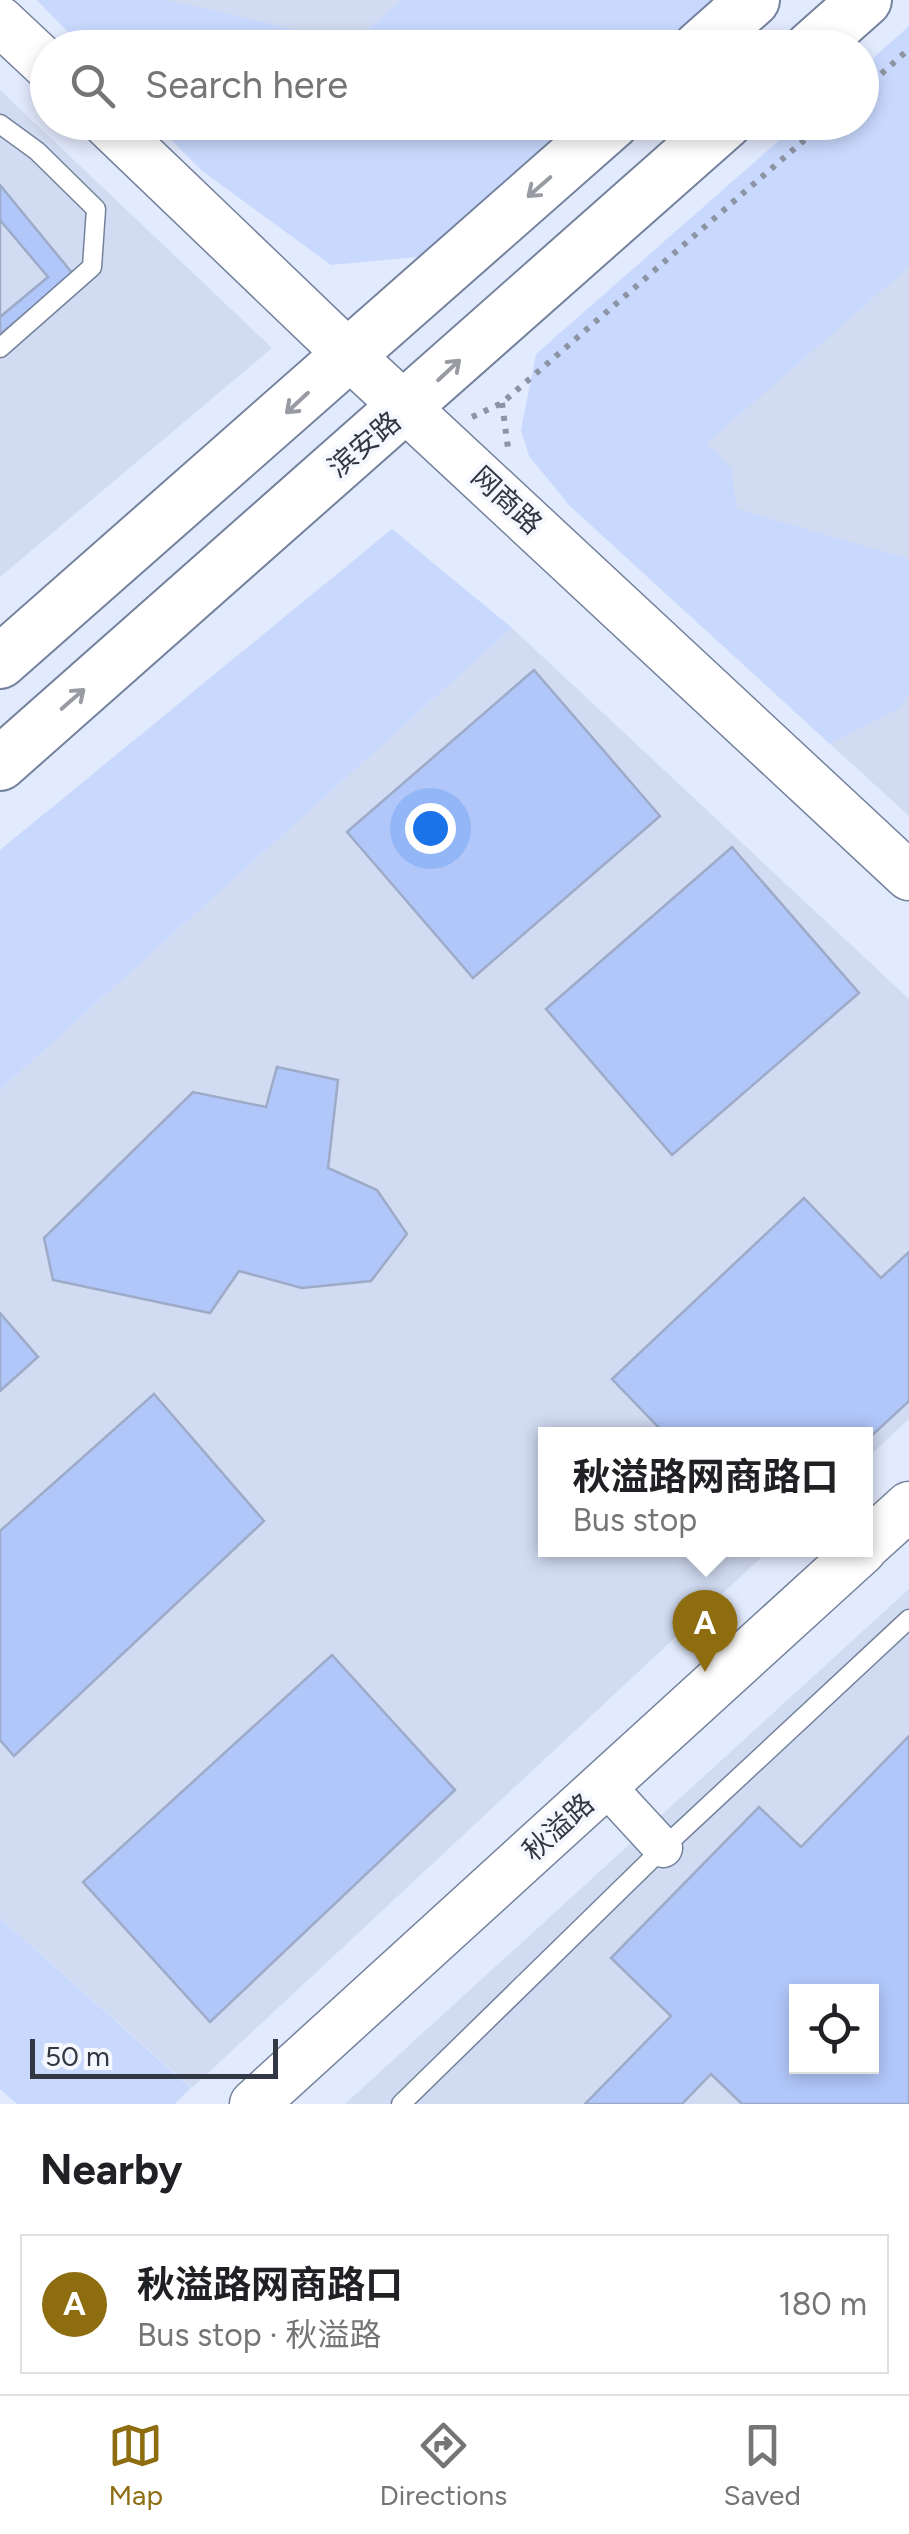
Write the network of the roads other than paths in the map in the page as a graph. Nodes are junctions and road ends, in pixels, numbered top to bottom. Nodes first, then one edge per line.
1 (753, 0) edge
2 (865, 0) edge
3 (0, 21) edge
4 (719, 30) edge
5 (831, 30) edge
6 (30, 49) edge
7 (0, 124) edge
8 (125, 140) edge
9 (592, 140) edge
10 (708, 140) edge
11 (0, 348) edge
12 (348, 354) junction
13 (422, 421) junction
14 (0, 662) edge
15 (0, 764) edge
16 (909, 876) edge
17 (909, 1506) edge
18 (873, 1539) edge
19 (853, 1557) edge
20 (909, 1619) edge
21 (604, 1784) junction
22 (664, 1848) junction
23 (254, 2104) edge
24 (401, 2104) edge

1 - 4 main road
2 - 5 main road
3 - 6 street
7 - 11 lane
8 - 12 street, 网商路
9 -> 12 main road
13 -> 10 main road, 滨安路
12 - 13 street, 网商路
12 -> 14 main road
15 -> 13 main road, 滨安路
13 - 16 street, 网商路
17 - 18 street, 秋溢路
19 - 21 street, 秋溢路
20 - 22 lane
21 - 22 street
21 - 23 street, 秋溢路
22 - 24 lane

